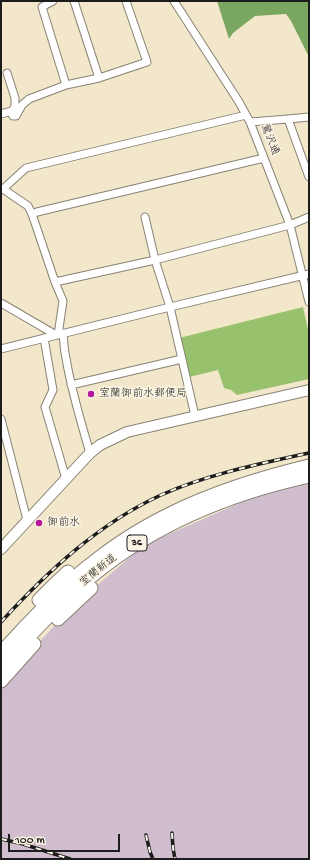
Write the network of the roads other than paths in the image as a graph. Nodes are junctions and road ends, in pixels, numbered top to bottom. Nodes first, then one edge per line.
1 (53, 1) edge
2 (74, 1) edge
3 (126, 1) edge
4 (174, 1) edge
5 (7, 73) dead end
6 (99, 78) junction
7 (66, 85) junction
8 (12, 111) junction
9 (1, 114) edge
10 (246, 115) junction
11 (309, 117) edge
12 (288, 119) junction
13 (250, 122) junction
14 (264, 158) junction
15 (309, 177) edge
16 (2, 188) edge
17 (32, 214) junction
18 (145, 217) dead end
19 (309, 217) edge
20 (290, 225) junction
21 (155, 260) junction
22 (306, 274) edge
23 (55, 282) junction
24 (309, 302) edge
25 (1, 303) edge
26 (170, 307) junction
27 (59, 334) junction
28 (44, 338) junction
29 (1, 349) edge
30 (182, 359) junction
31 (71, 385) junction
32 (309, 390) edge
33 (195, 416) junction
34 (1, 419) edge
35 (90, 453) junction
36 (309, 466) edge
37 (309, 476) edge
38 (66, 479) junction
39 (226, 490) junction
40 (194, 513) junction
41 (27, 520) junction
42 (1, 549) edge
43 (1, 641) edge
44 (1, 653) edge
45 (1, 667) edge
46 (1, 681) edge

1 - 7 street
2 - 6 street
3 - 6 street
4 - 10 street, 鶯沢通
5 - 8 street
6 - 7 street
7 - 8 street
8 - 9 street
10 - 13 street, 鶯沢通
10 - 16 street
11 - 12 street
12 - 13 street
12 - 15 street
13 - 14 street, 鶯沢通
14 - 17 street
14 - 20 street, 鶯沢通
16 - 17 street
17 - 23 street
18 - 21 street
19 - 20 street
20 - 21 street
20 - 22 street, 鶯沢通
21 - 23 street
21 - 26 street
22 - 24 street, 鶯沢通
22 - 26 street
23 - 27 street
25 - 27 street
26 - 27 street
26 - 30 street
27 - 28 street
27 - 31 street
28 - 29 street
28 - 38 street
30 - 31 street
30 - 33 street
31 - 35 street
32 - 33 street
33 - 35 street
34 - 41 street
35 - 38 street
36 - 39 highway, 室蘭新道 / 36
37 - 40 highway, 室蘭新道 / 36
38 - 41 street
39 - 43 highway
39 - 44 highway, 室蘭新道 / 36
40 - 45 highway, 室蘭新道 / 36
40 - 46 highway
41 - 42 street

